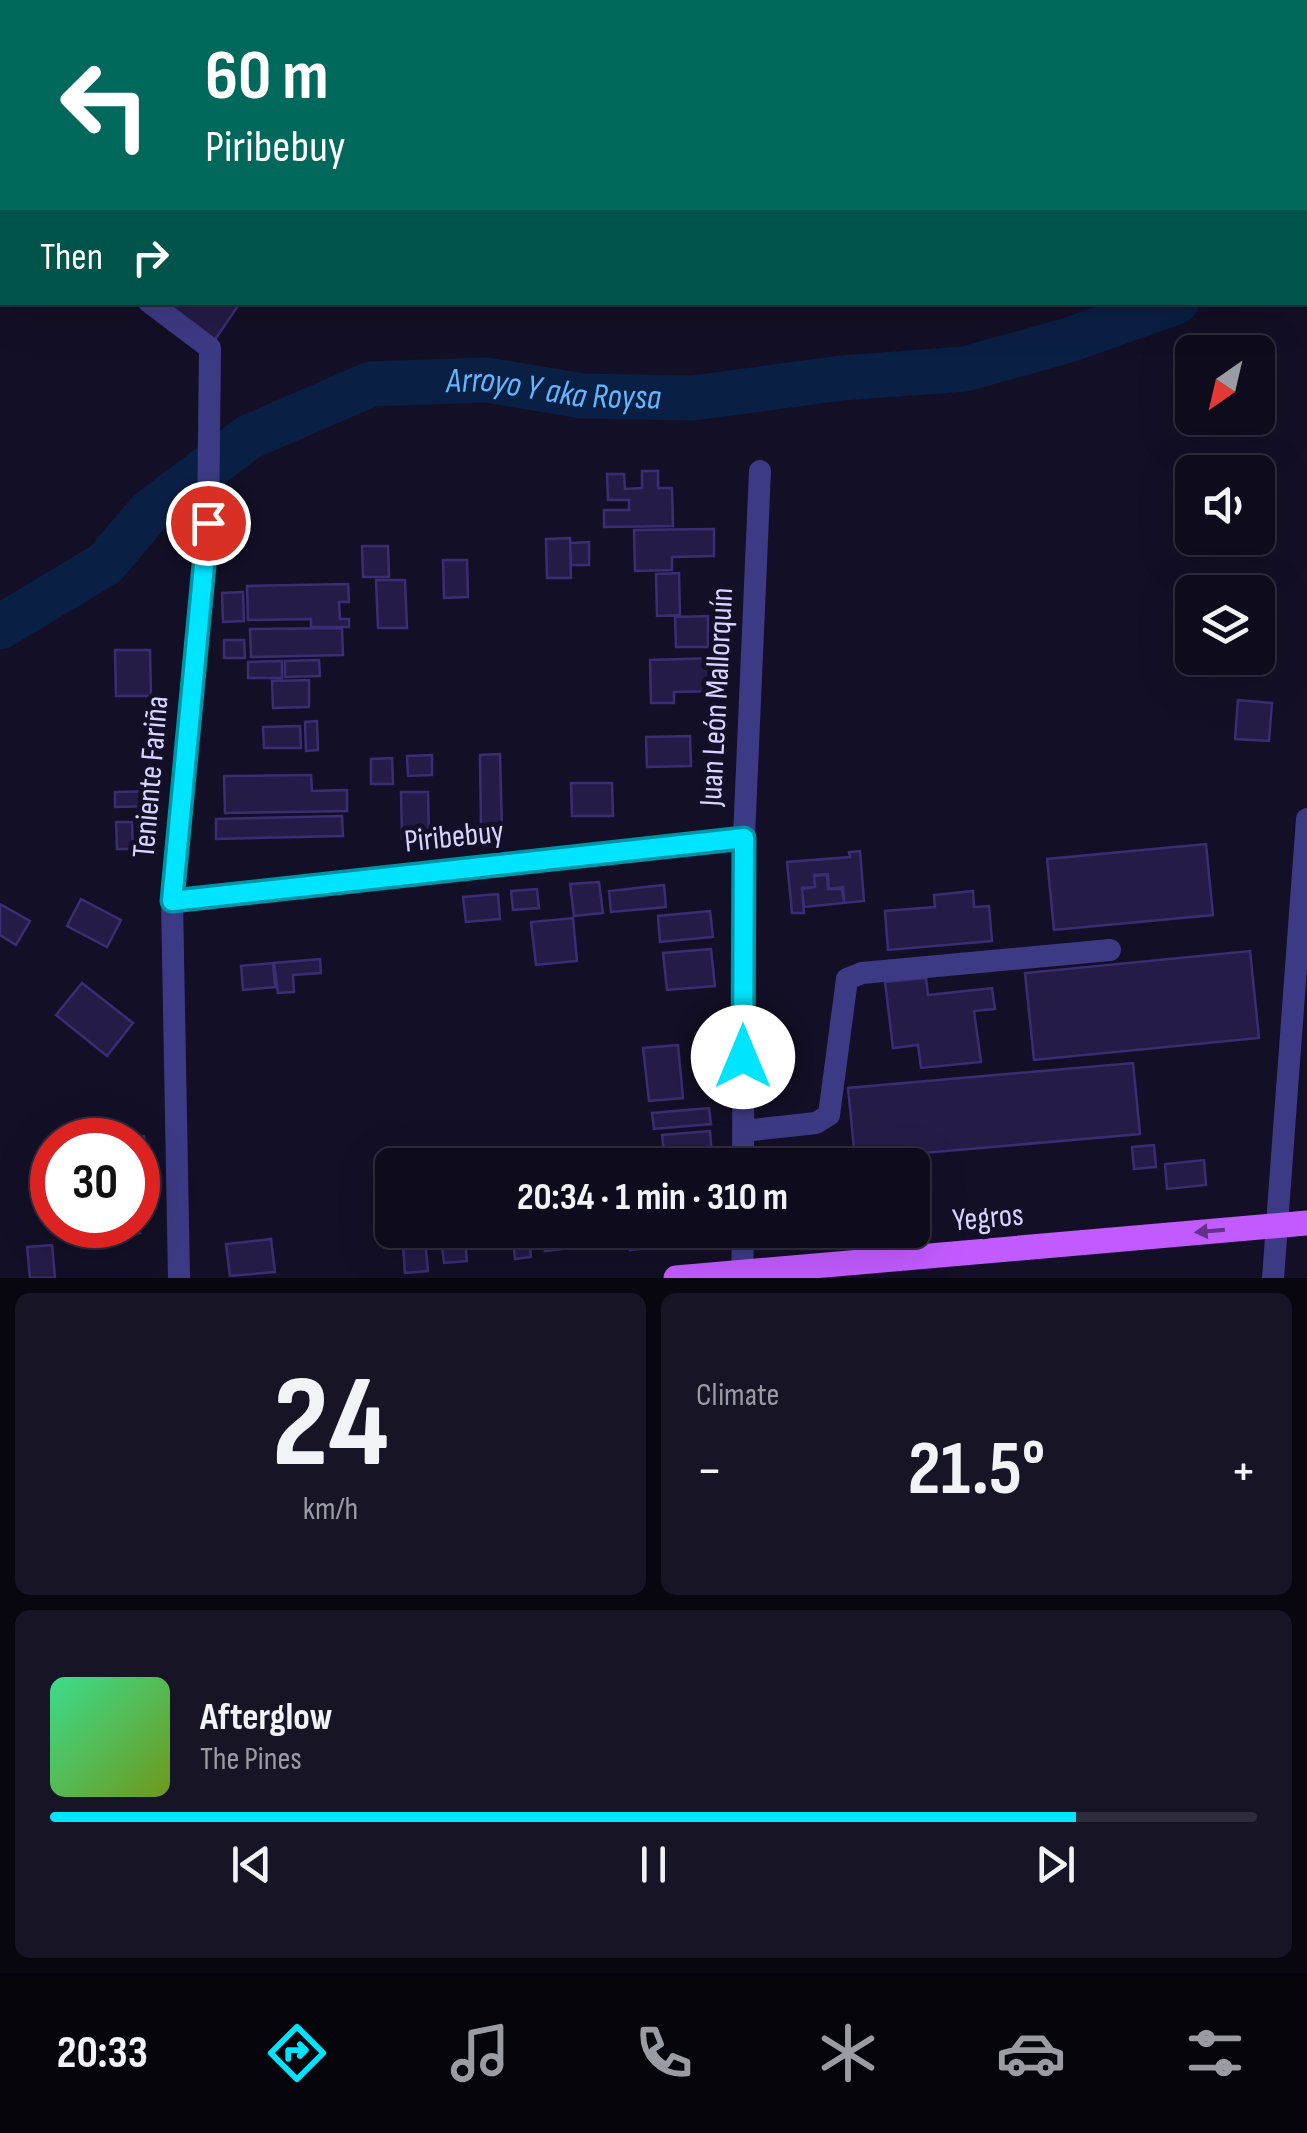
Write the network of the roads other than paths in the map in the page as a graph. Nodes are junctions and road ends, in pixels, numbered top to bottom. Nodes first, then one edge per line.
1 (153, 305) edge
2 (760, 472) dead end
3 (1307, 819) edge
4 (744, 838) junction
5 (1306, 853) edge
6 (172, 901) junction
7 (1110, 950) dead end
8 (743, 1130) junction
9 (743, 1148) edge
10 (1307, 1223) edge
11 (1275, 1225) junction
12 (743, 1248) edge
13 (743, 1275) edge
14 (180, 1278) edge
15 (676, 1278) edge
16 (1273, 1278) edge

1 - 6 street, Teniente Fariña
2 - 4 street, Juan León Mallorquín
3 - 5 street
4 - 6 street, Piribebuy
4 - 8 street, Juan León Mallorquín
5 - 11 street
6 - 14 street, Teniente Fariña
7 - 8 street
8 - 9 street, Juan León Mallorquín
10 - 11 main road, Yegros
11 -> 13 main road, Yegros
11 - 16 street
12 - 13 street
13 - 15 main road, Yegros

